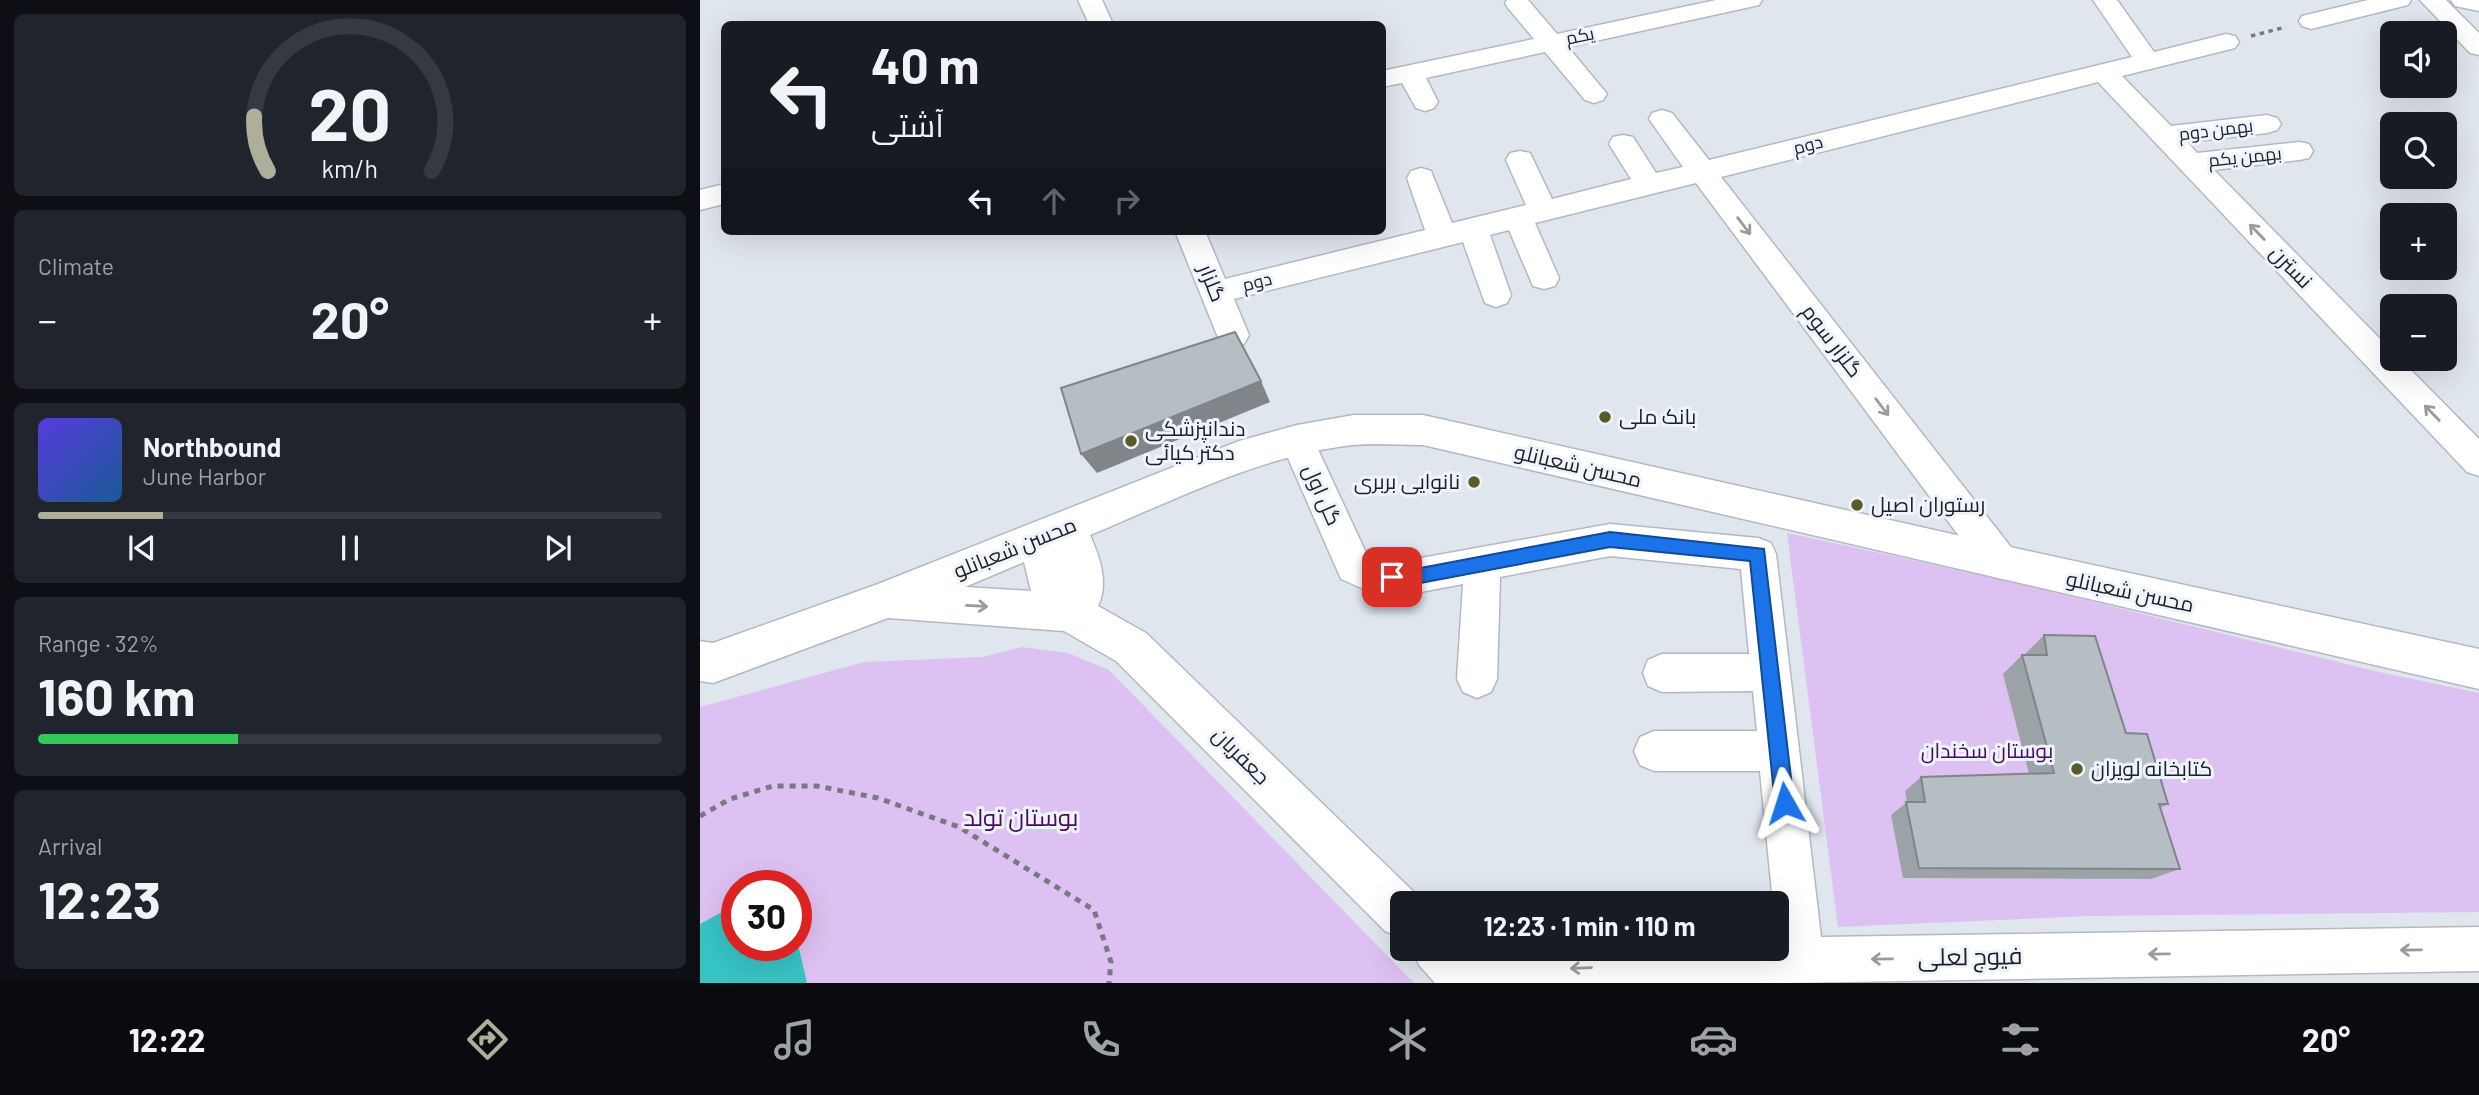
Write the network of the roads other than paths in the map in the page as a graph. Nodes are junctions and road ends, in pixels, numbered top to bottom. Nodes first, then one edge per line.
1 (1750, 0) edge
2 (2105, 0) edge
3 (2399, 0) edge
4 (2432, 0) edge
5 (2464, 0) edge
6 (1517, 3) dead end
7 (2479, 3) edge
8 (2479, 15) edge
9 (2311, 21) road end
10 (2225, 42) road end
11 (1550, 43) junction
12 (2479, 47) edge
13 (2148, 61) junction
14 (1410, 72) junction
15 (2103, 72) junction
16 (1386, 78) edge
17 (1594, 94) dead end
18 (1425, 102) dead end
19 (1662, 119) dead end
20 (2267, 124) dead end
21 (2164, 136) junction
22 (1623, 144) dead end
23 (2299, 151) dead end
24 (1520, 160) dead end
25 (2190, 163) junction
26 (1703, 171) junction
27 (1421, 178) dead end
28 (1649, 185) junction
29 (721, 195) edge
30 (700, 200) edge
31 (1530, 214) junction
32 (1473, 228) junction
33 (1193, 235) edge
34 (1442, 236) junction
35 (1544, 278) dead end
36 (1217, 292) junction
37 (1496, 295) dead end
38 (1233, 335) edge
39 (1297, 439) junction
40 (2479, 462) edge
41 (1055, 531) junction
42 (2001, 563) junction
43 (1482, 564) junction
44 (885, 600) junction
45 (1070, 612) junction
46 (700, 661) edge
47 (2479, 669) edge
48 (1771, 672) junction
49 (1662, 673) dead end
50 (1477, 679) dead end
51 (1654, 751) dead end
52 (1779, 751) junction
53 (1390, 902) edge
54 (2479, 949) edge
55 (1828, 967) edge
56 (1455, 968) edge
57 (2216, 968) edge
58 (1627, 975) edge

1 - 11 street, یکم
2 - 13 street
3 - 9 street
4 - 12 street
5 - 7 main road
5 - 8 street
6 - 11 street
10 - 13 street, دوم
11 - 14 street, یکم
11 - 17 street
13 - 15 street, دوم
14 - 16 street, یکم
14 - 18 street
15 - 21 street, نسترن
15 - 26 street, دوم
19 - 26 street, گلزار سوم
20 - 21 street, بهمن دوم
21 - 25 street, نسترن
22 - 28 street
23 - 25 street, بهمن یکم
24 - 31 street
40 -> 25 street, نسترن
26 - 28 street, دوم
26 -> 42 street, گلزار سوم
27 - 34 street
28 - 31 street, دوم
29 - 30 street
31 - 32 street, دوم
31 - 35 street
32 - 34 street, دوم
32 - 37 street
33 - 36 street, گلزار
34 - 36 street, دوم
36 - 38 street, گلزار
39 - 41 main road, محسن شعبانلو
39 - 42 main road, محسن شعبانلو
39 - 43 street, گل اول
41 - 44 main road, محسن شعبانلو
41 - 45 main road
42 - 47 main road, محسن شعبانلو
43 - 48 street
43 - 50 street
44 -> 45 main road
44 - 46 main road, محسن شعبانلو
45 - 53 main road, جعفریان
48 - 49 street
48 - 52 street
51 - 52 street
52 - 55 street
54 -> 57 street, فیوج لعلی
57 -> 55 street, فیوج لعلی
55 - 58 street, فیوج لعلی
58 -> 56 street, فیوج لعلی

